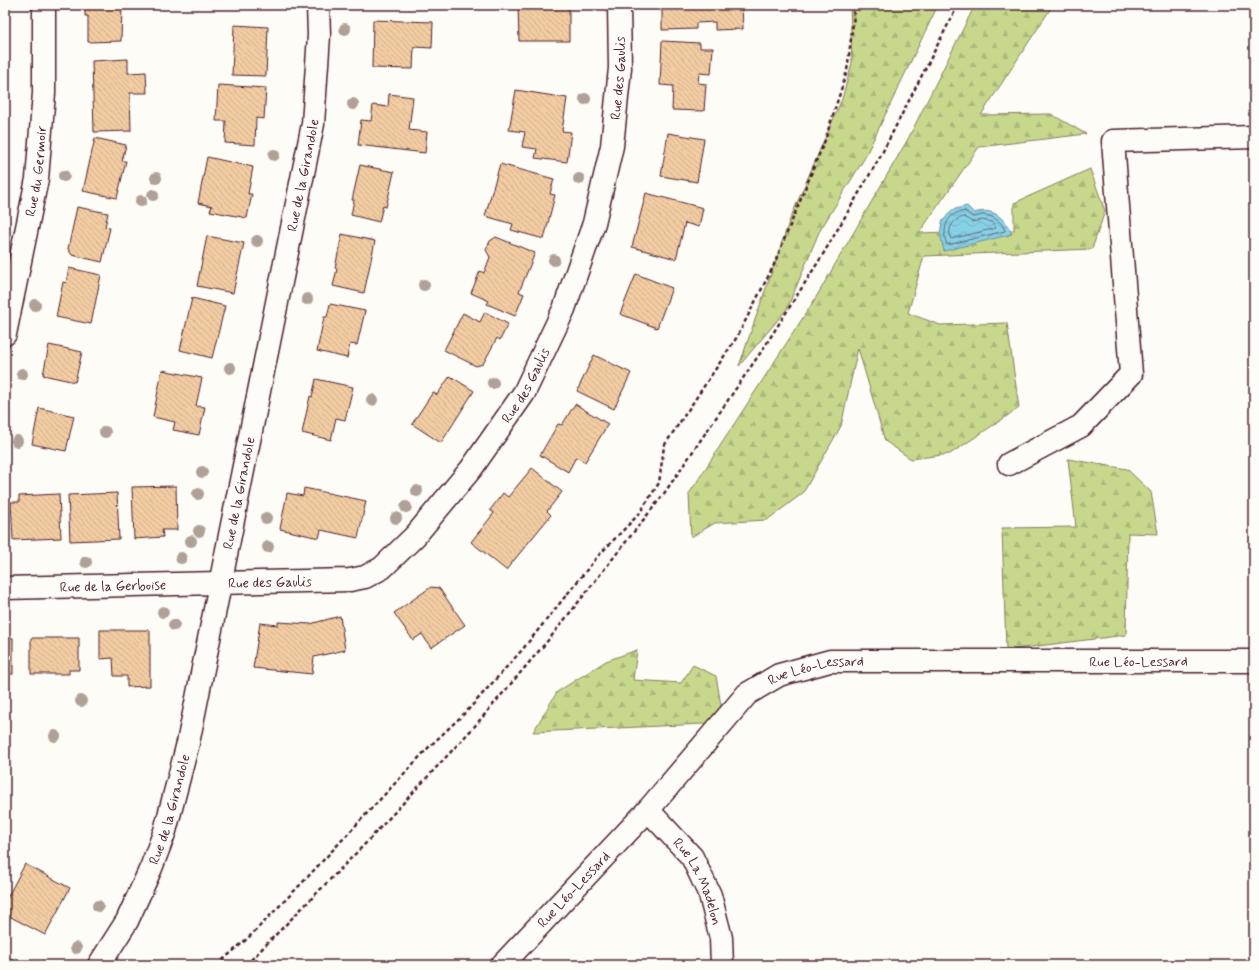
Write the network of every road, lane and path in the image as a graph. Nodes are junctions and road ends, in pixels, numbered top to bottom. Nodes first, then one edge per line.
1 (44, 5) edge
2 (318, 5) edge
3 (619, 5) edge
4 (852, 5) edge
5 (958, 5) edge
6 (1254, 137) edge
7 (5, 334) edge
8 (1009, 464) dead end
9 (220, 583) junction
10 (5, 588) edge
11 (1254, 661) edge
12 (648, 810) junction
13 (99, 965) edge
14 (217, 965) edge
15 (246, 965) edge
16 (502, 965) edge
17 (722, 965) edge

1 - 7 street, Rue du Germoir
2 - 9 street, Rue de la Girandole
3 - 9 street, Rue des Gaulis
4 - 14 path
5 - 15 path
6 - 8 street
9 - 10 street, Rue de la Gerboise
9 - 13 street, Rue de la Girandole
11 - 12 street, Rue Léo-Lessard
12 - 16 street, Rue Léo-Lessard
12 - 17 street, Rue La Madelon

